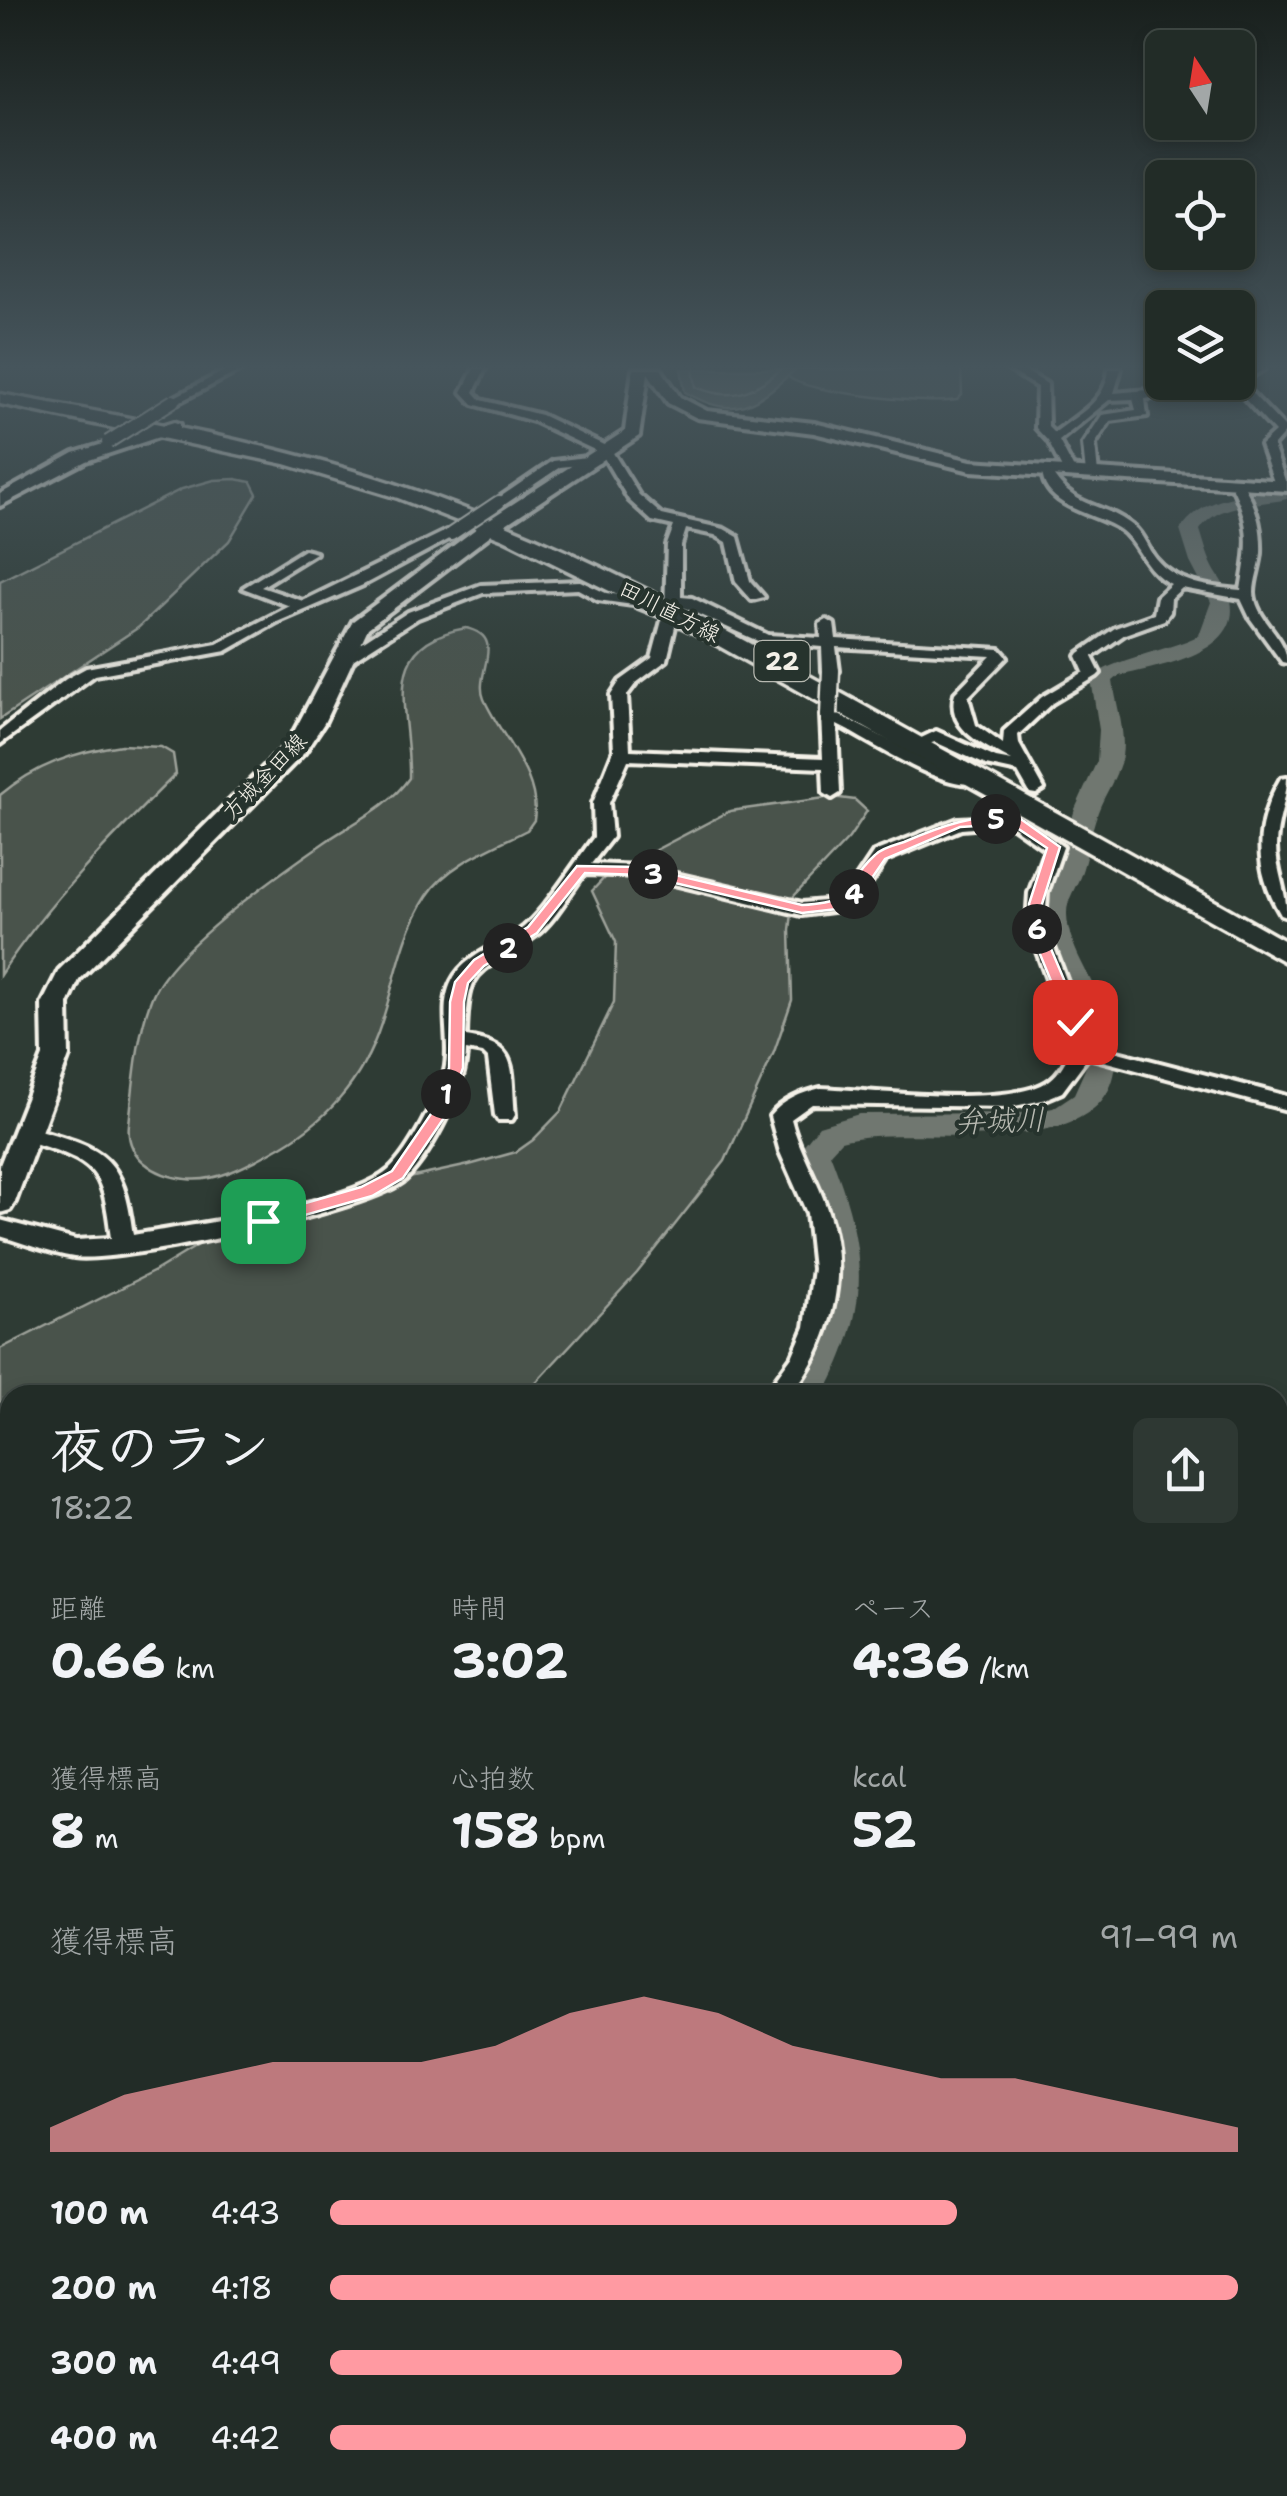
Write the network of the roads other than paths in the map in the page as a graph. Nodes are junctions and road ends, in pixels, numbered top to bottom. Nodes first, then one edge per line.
1 (28, 485) edge
2 (378, 485) edge
3 (549, 485) edge
4 (625, 485) edge
5 (1051, 485) edge
6 (1237, 485) edge
7 (0, 501) edge
8 (497, 516) junction
9 (680, 526) junction
10 (453, 544) junction
11 (308, 553) dead end
12 (1187, 586) junction
13 (1239, 594) junction
14 (756, 597) dead end
15 (300, 607) junction
16 (672, 610) junction
17 (826, 624) dead end
18 (828, 645) junction
19 (1287, 659) edge
20 (344, 660) junction
21 (829, 718) junction
22 (0, 739) edge
23 (926, 740) junction
24 (622, 755) junction
25 (1022, 762) junction
26 (831, 763) junction
27 (978, 778) junction
28 (1287, 782) edge
29 (1036, 789) dead end
30 (832, 793) dead end
31 (1054, 816) junction
32 (1126, 858) junction
33 (582, 869) junction
34 (1287, 911) edge
35 (1287, 940) edge
36 (1287, 954) edge
37 (456, 1042) junction
38 (1085, 1050) junction
39 (1287, 1103) edge
40 (505, 1115) dead end
41 (29, 1134) junction
42 (0, 1202) edge
43 (0, 1228) edge
44 (122, 1245) junction
45 (785, 1385) edge

1 - 7 main road
2 - 8 main road, 田川直方線 / 22
3 - 8 main road, 方城金田線
4 - 9 street
5 - 12 street
6 - 13 street
8 - 10 main road, 方城金田線
8 - 16 main road, 田川直方線 / 22
9 - 14 street
9 - 16 street
10 - 15 street
10 - 20 main road, 方城金田線
11 - 15 street
12 - 13 street
12 - 25 street
13 - 19 street
15 - 22 street
16 - 18 street
16 - 20 street
16 - 23 main road, 田川直方線 / 22
16 - 24 street
16 - 27 main road, 田川直方線 / 22
17 - 18 street
18 - 21 street, bridge
18 - 25 street
20 - 41 main road, 方城金田線
21 - 26 street
21 - 27 street
23 - 25 street
23 - 31 main road, 田川直方線 / 22
24 - 26 street
24 - 33 street
25 - 29 street
26 - 30 street
27 - 31 main road, 田川直方線 / 22
28 - 34 street
31 - 32 main road, 田川直方線 / 22
32 - 35 main road, 田川直方線 / 22
32 - 36 main road, 田川直方線 / 22
33 - 37 street
33 - 38 street
37 - 40 street
37 - 44 street
38 - 39 street
38 - 45 street
41 - 42 main road, 方城金田線
41 - 44 street
43 - 44 street

